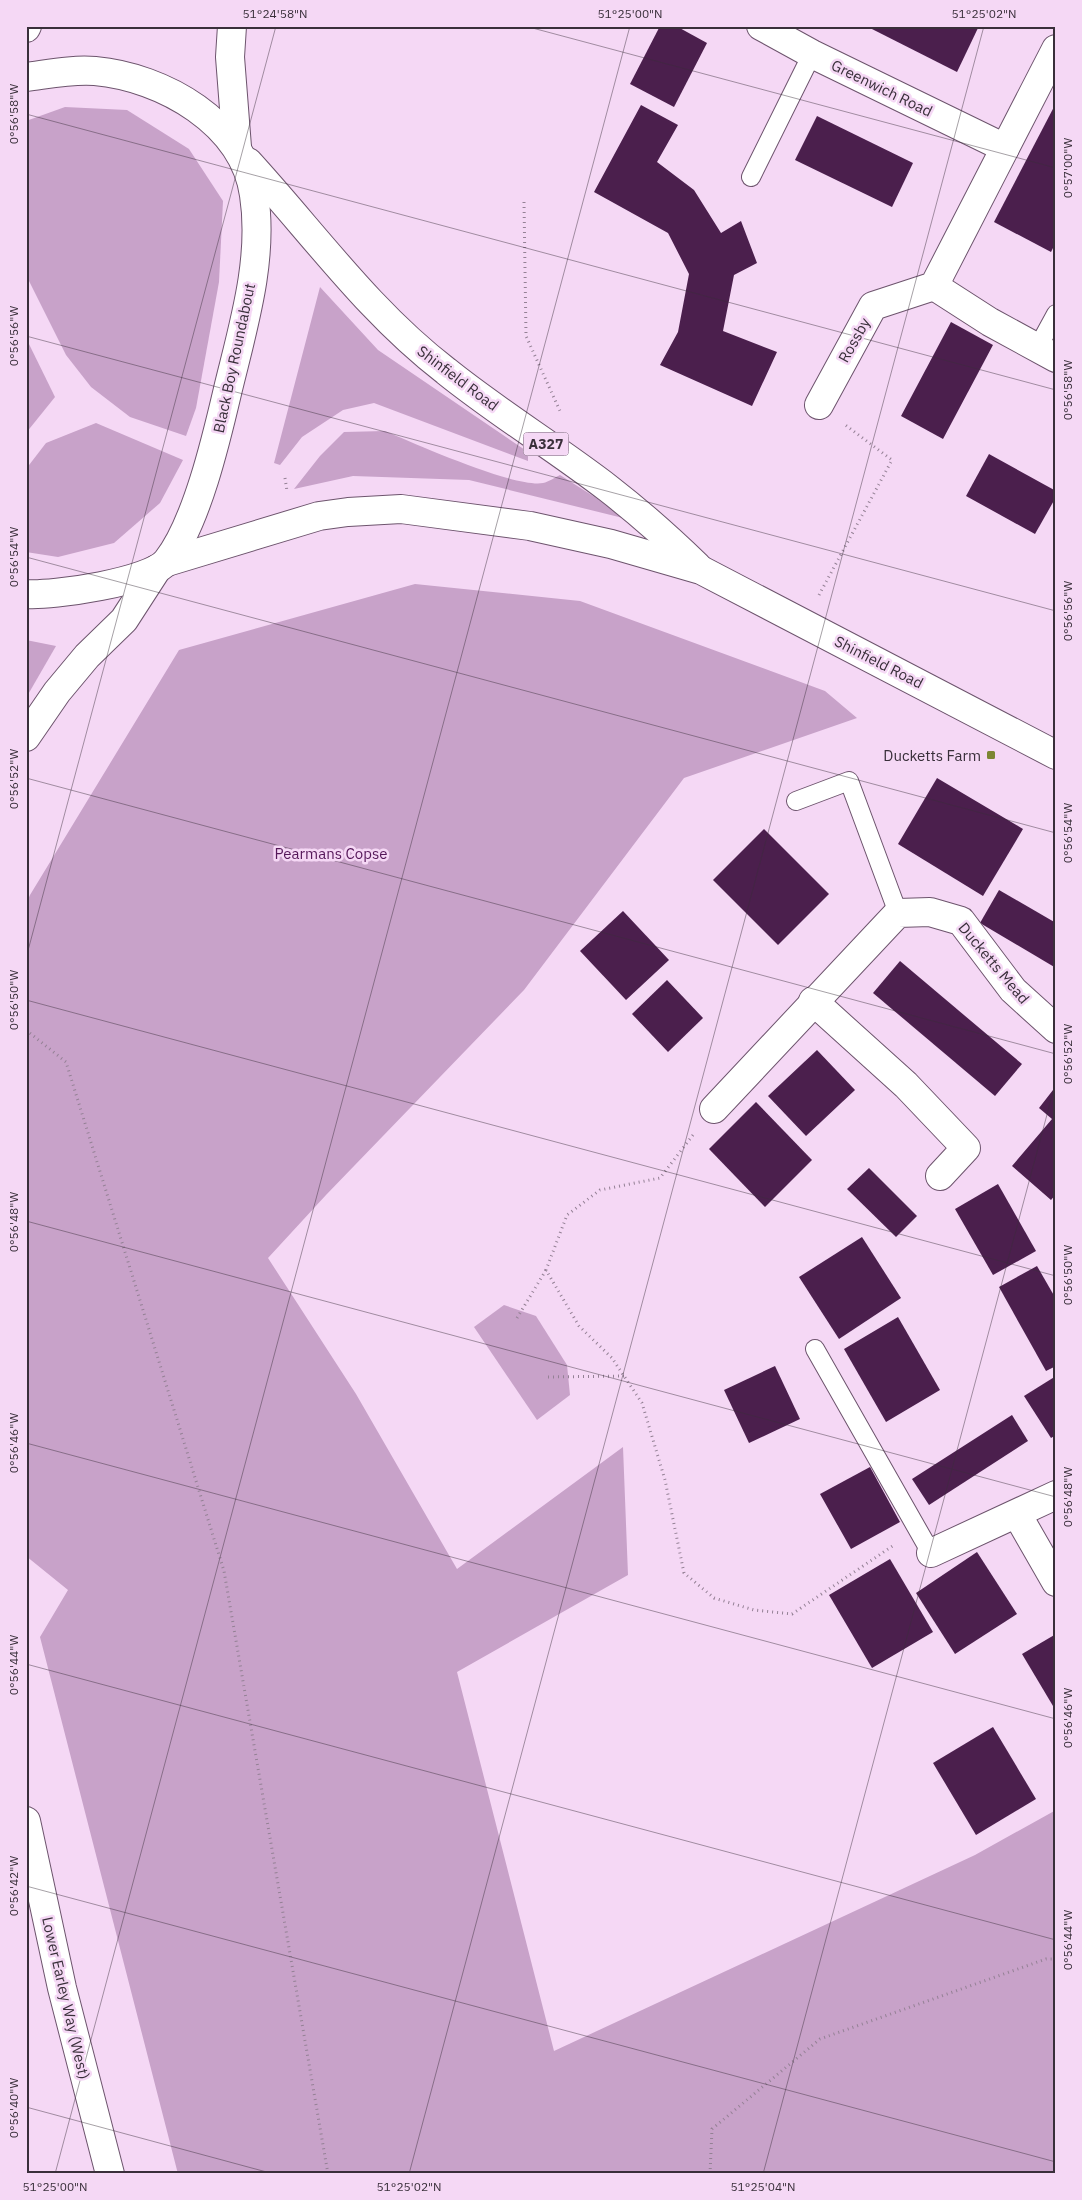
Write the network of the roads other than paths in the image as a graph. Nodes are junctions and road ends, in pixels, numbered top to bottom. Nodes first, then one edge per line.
1 (232, 26) edge
2 (761, 26) edge
3 (1056, 49) edge
4 (812, 54) junction
5 (26, 77) edge
6 (1005, 148) junction
7 (240, 151) junction
8 (751, 177) dead end
9 (934, 286) junction
10 (1056, 314) edge
11 (1047, 352) edge
12 (819, 405) road end
13 (162, 566) junction
14 (701, 570) junction
15 (26, 594) edge
16 (26, 737) edge
17 (1056, 755) edge
18 (796, 801) dead end
19 (898, 913) junction
20 (813, 1001) junction
21 (1056, 1029) edge
22 (714, 1108) road end
23 (940, 1176) dead end
24 (815, 1349) dead end
25 (1056, 1495) edge
26 (1017, 1514) junction
27 (932, 1553) joint
28 (1056, 1582) edge
29 (26, 1821) edge
30 (110, 2174) edge

1 - 7 main road
2 - 4 main road, Greenwich Road
3 - 6 main road
4 - 6 main road, Greenwich Road
4 - 8 lane
5 - 7 main road, Black Boy Roundabout
6 - 9 main road
7 - 13 main road, Black Boy Roundabout
7 - 14 main road, Shinfield Road / A327
9 - 11 main road
9 - 12 main road, Rossby
10 - 11 lane
13 - 14 main road, Shinfield Road / A327
13 - 15 main road
13 - 16 main road
14 - 17 main road, Shinfield Road / A327
18 - 19 lane
19 - 20 main road
19 - 21 main road, Ducketts Mead
20 - 22 main road
20 - 23 main road
24 - 27 lane
25 - 26 main road
26 - 27 main road
26 - 28 main road
29 - 30 main road, Lower Earley Way (West)

